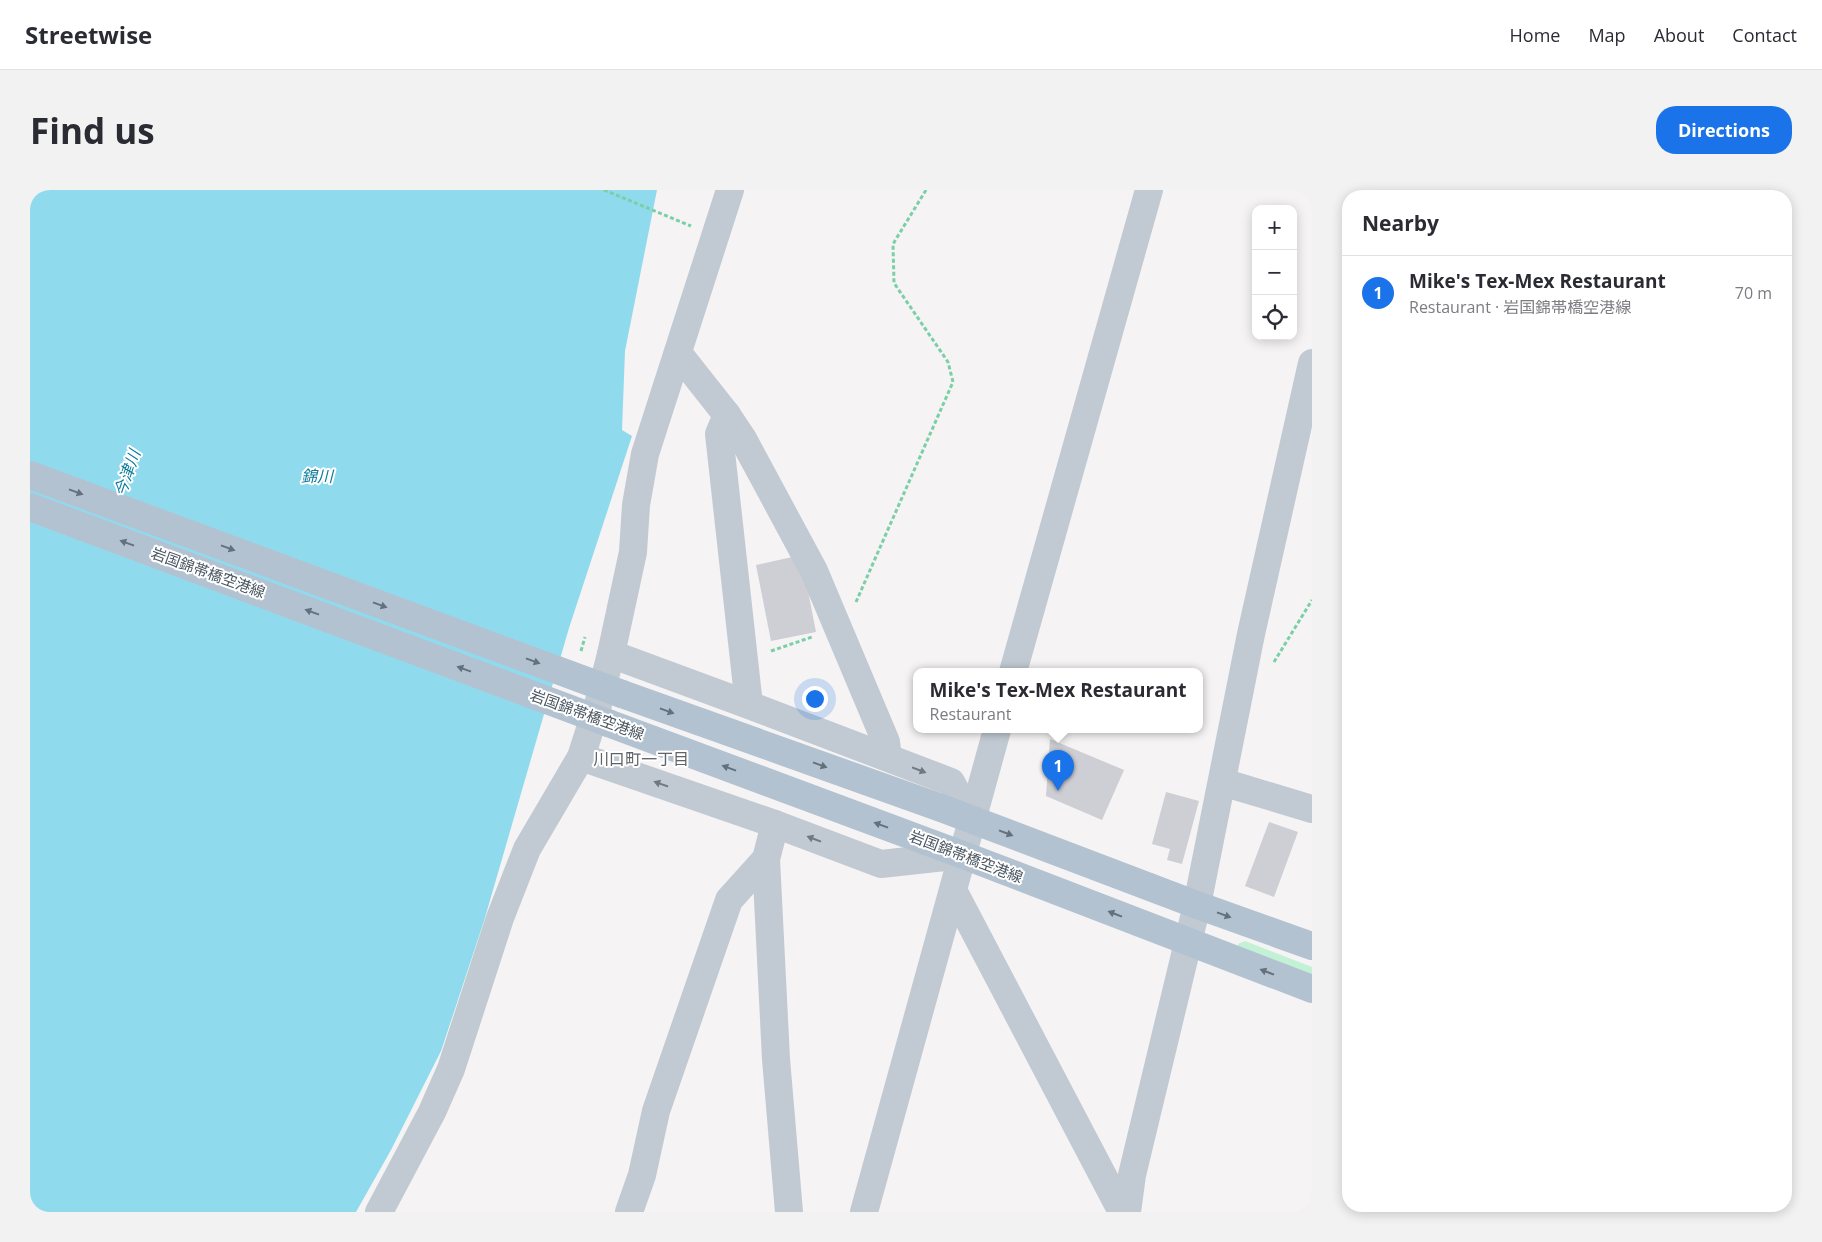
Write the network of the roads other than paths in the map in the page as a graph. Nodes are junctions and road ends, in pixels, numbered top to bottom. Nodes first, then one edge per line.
1 (730, 190) edge
2 (1149, 190) edge
3 (678, 353) junction
4 (1312, 363) edge
5 (727, 415) junction
6 (30, 475) edge
7 (30, 507) edge
8 (611, 654) junction
9 (1014, 668) edge
10 (749, 704) junction
11 (996, 733) edge
12 (581, 757) junction
13 (888, 757) junction
14 (1222, 782) junction
15 (1312, 809) edge
16 (972, 820) junction
17 (775, 824) junction
18 (963, 855) junction
19 (766, 858) junction
20 (954, 892) junction
21 (1196, 905) junction
22 (1188, 941) junction
23 (1312, 946) edge
24 (1312, 989) edge
25 (378, 1212) edge
26 (629, 1212) edge
27 (789, 1212) edge
28 (864, 1212) edge
29 (1122, 1212) edge
30 (1127, 1212) edge

1 - 3 street
2 - 9 street
3 - 5 street
3 - 8 street
4 - 14 street
5 - 10 street
5 - 13 street
6 -> 16 main road, 岩国錦帯橋空港線, bridge
18 -> 7 main road, 岩国錦帯橋空港線, bridge
8 - 10 street
8 - 12 street
10 - 13 street
11 - 16 street
17 -> 12 street
12 - 25 street
13 -> 16 street
14 - 15 street
14 - 21 street
16 - 18 street
16 -> 21 main road, 岩国錦帯橋空港線
18 -> 17 street
17 - 19 street
18 - 20 street
22 -> 18 main road, 岩国錦帯橋空港線
19 - 26 street
19 - 27 street
20 - 28 street
20 - 29 street
21 - 22 street
21 -> 23 main road, 岩国錦帯橋空港線
24 -> 22 main road, 岩国錦帯橋空港線
22 - 30 street

